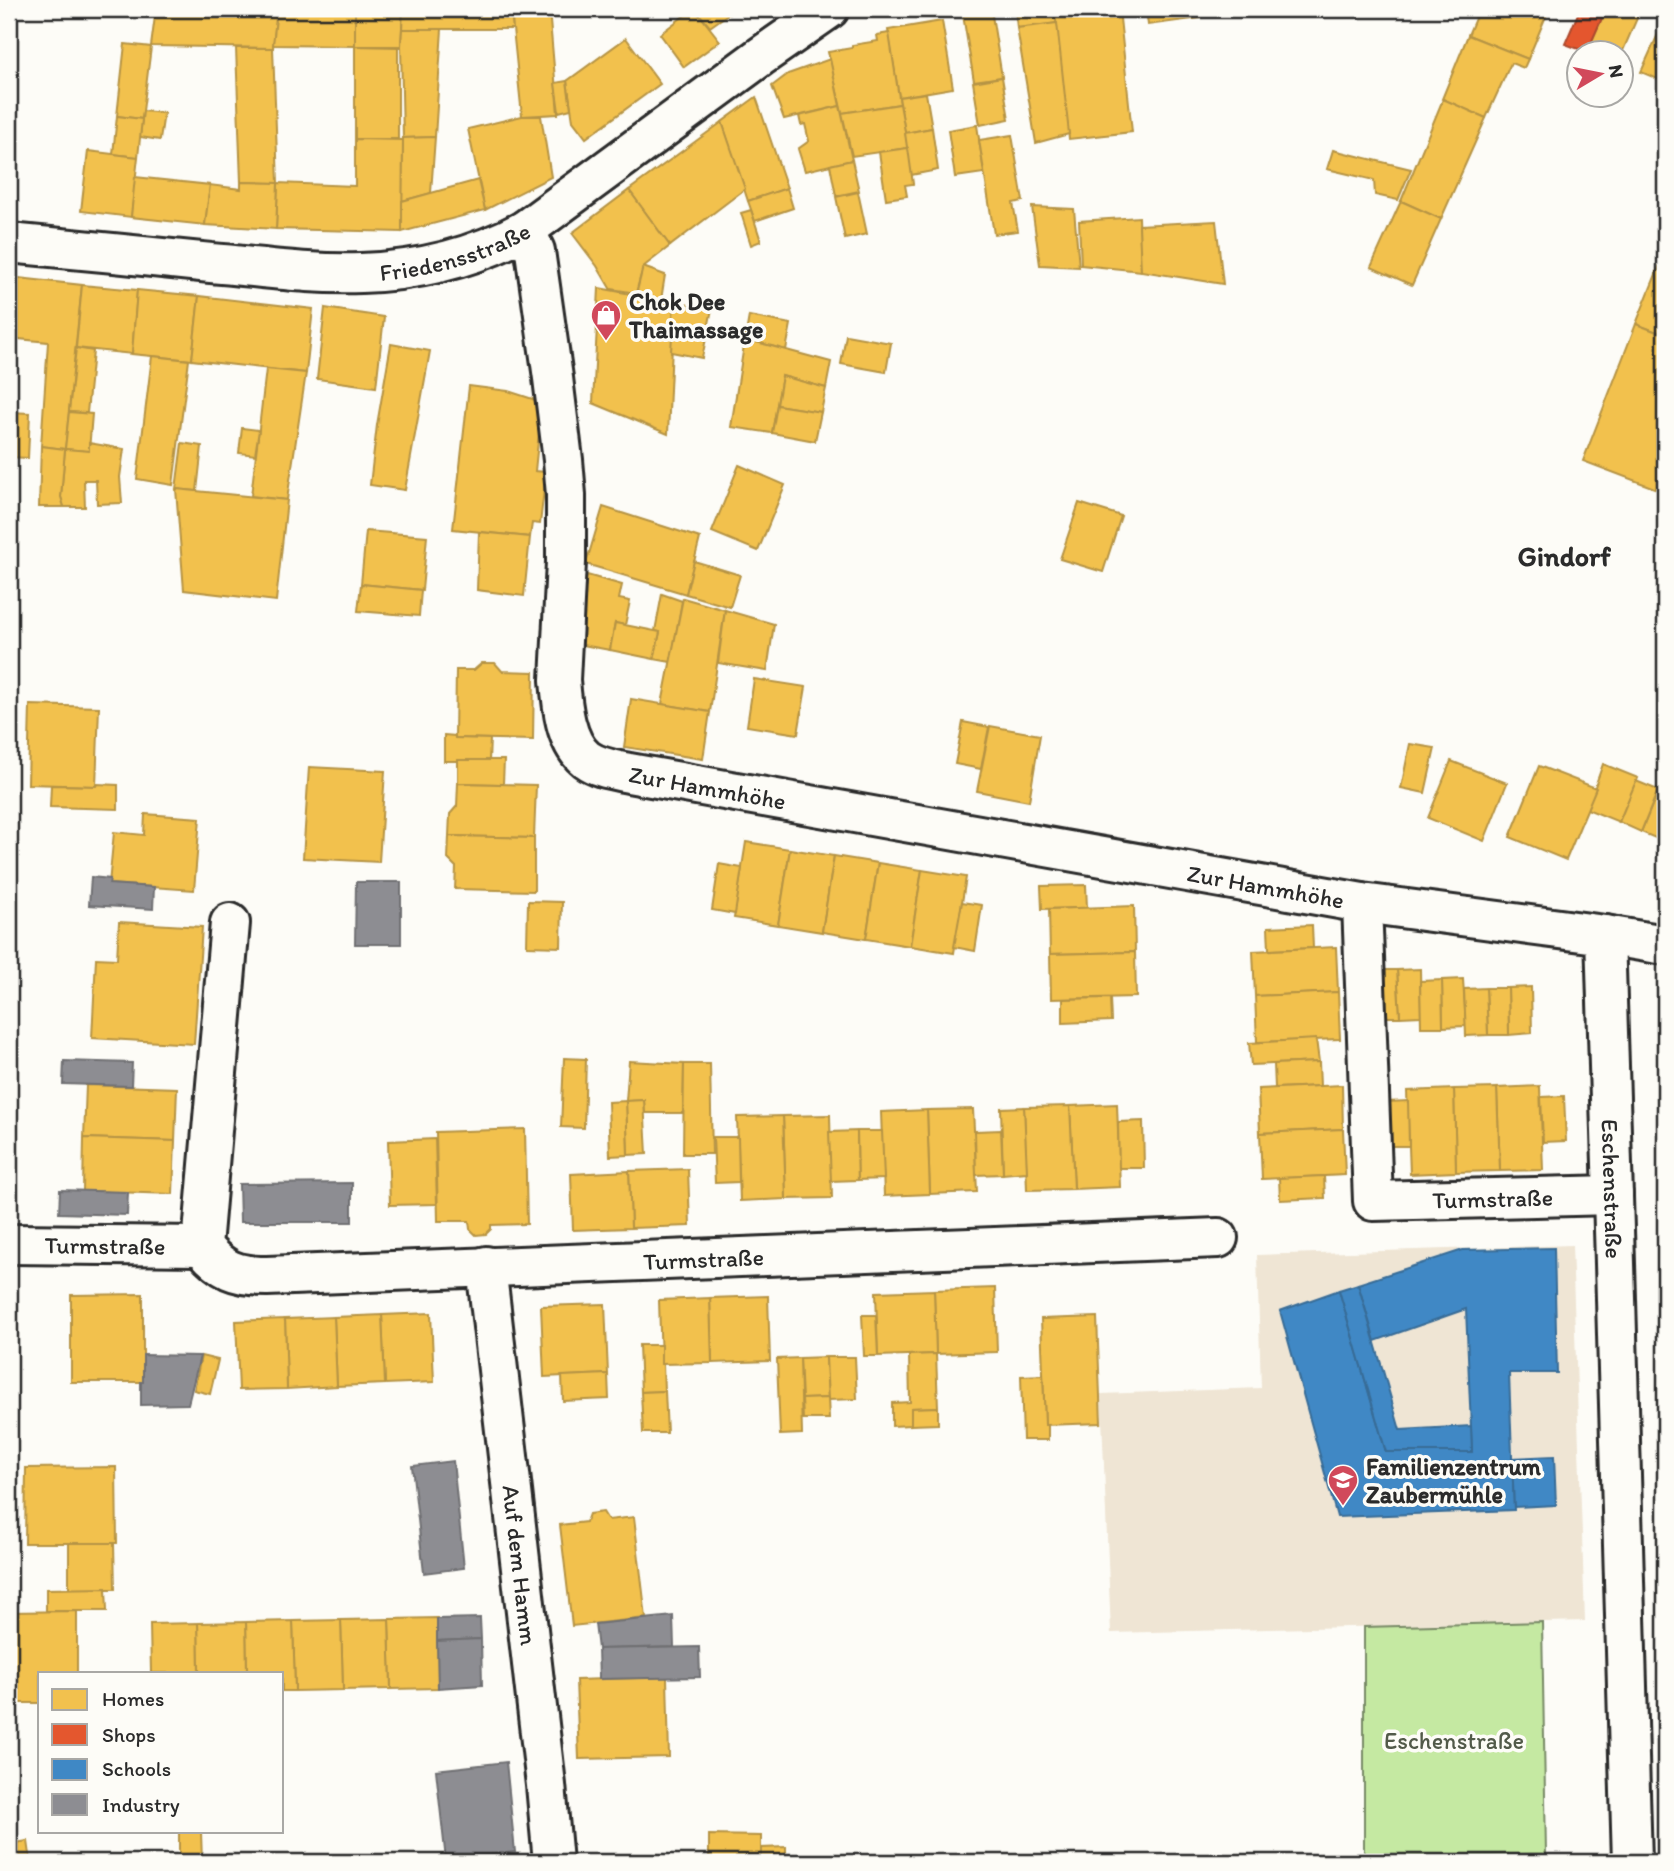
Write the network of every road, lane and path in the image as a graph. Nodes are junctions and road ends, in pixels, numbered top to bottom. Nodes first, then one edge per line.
1 (819, 12) edge
2 (525, 230) junction
3 (9, 243) edge
4 (1362, 903) junction
5 (230, 922) dead end
6 (1605, 935) junction
7 (1665, 945) edge
8 (1613, 1195) junction
9 (1373, 1201) joint
10 (1218, 1238) dead end
11 (9, 1244) edge
12 (202, 1246) junction
13 (486, 1266) junction
14 (553, 1862) edge
15 (1632, 1862) edge

1 - 2 street, Friedensstraße
2 - 3 street, Friedensstraße
2 - 4 street, Zur Hammhöhe
4 - 6 street, Zur Hammhöhe
4 - 9 street, Zur Hammhöhe
5 - 12 street, Turmstraße
6 - 7 street, Zur Hammhöhe
6 - 8 street, Eschenstraße
8 - 9 street, Turmstraße
8 - 15 street, Eschenstraße
10 - 13 street, Turmstraße
11 - 12 street, Turmstraße
12 - 13 street, Turmstraße
13 - 14 street, Auf dem Hamm

